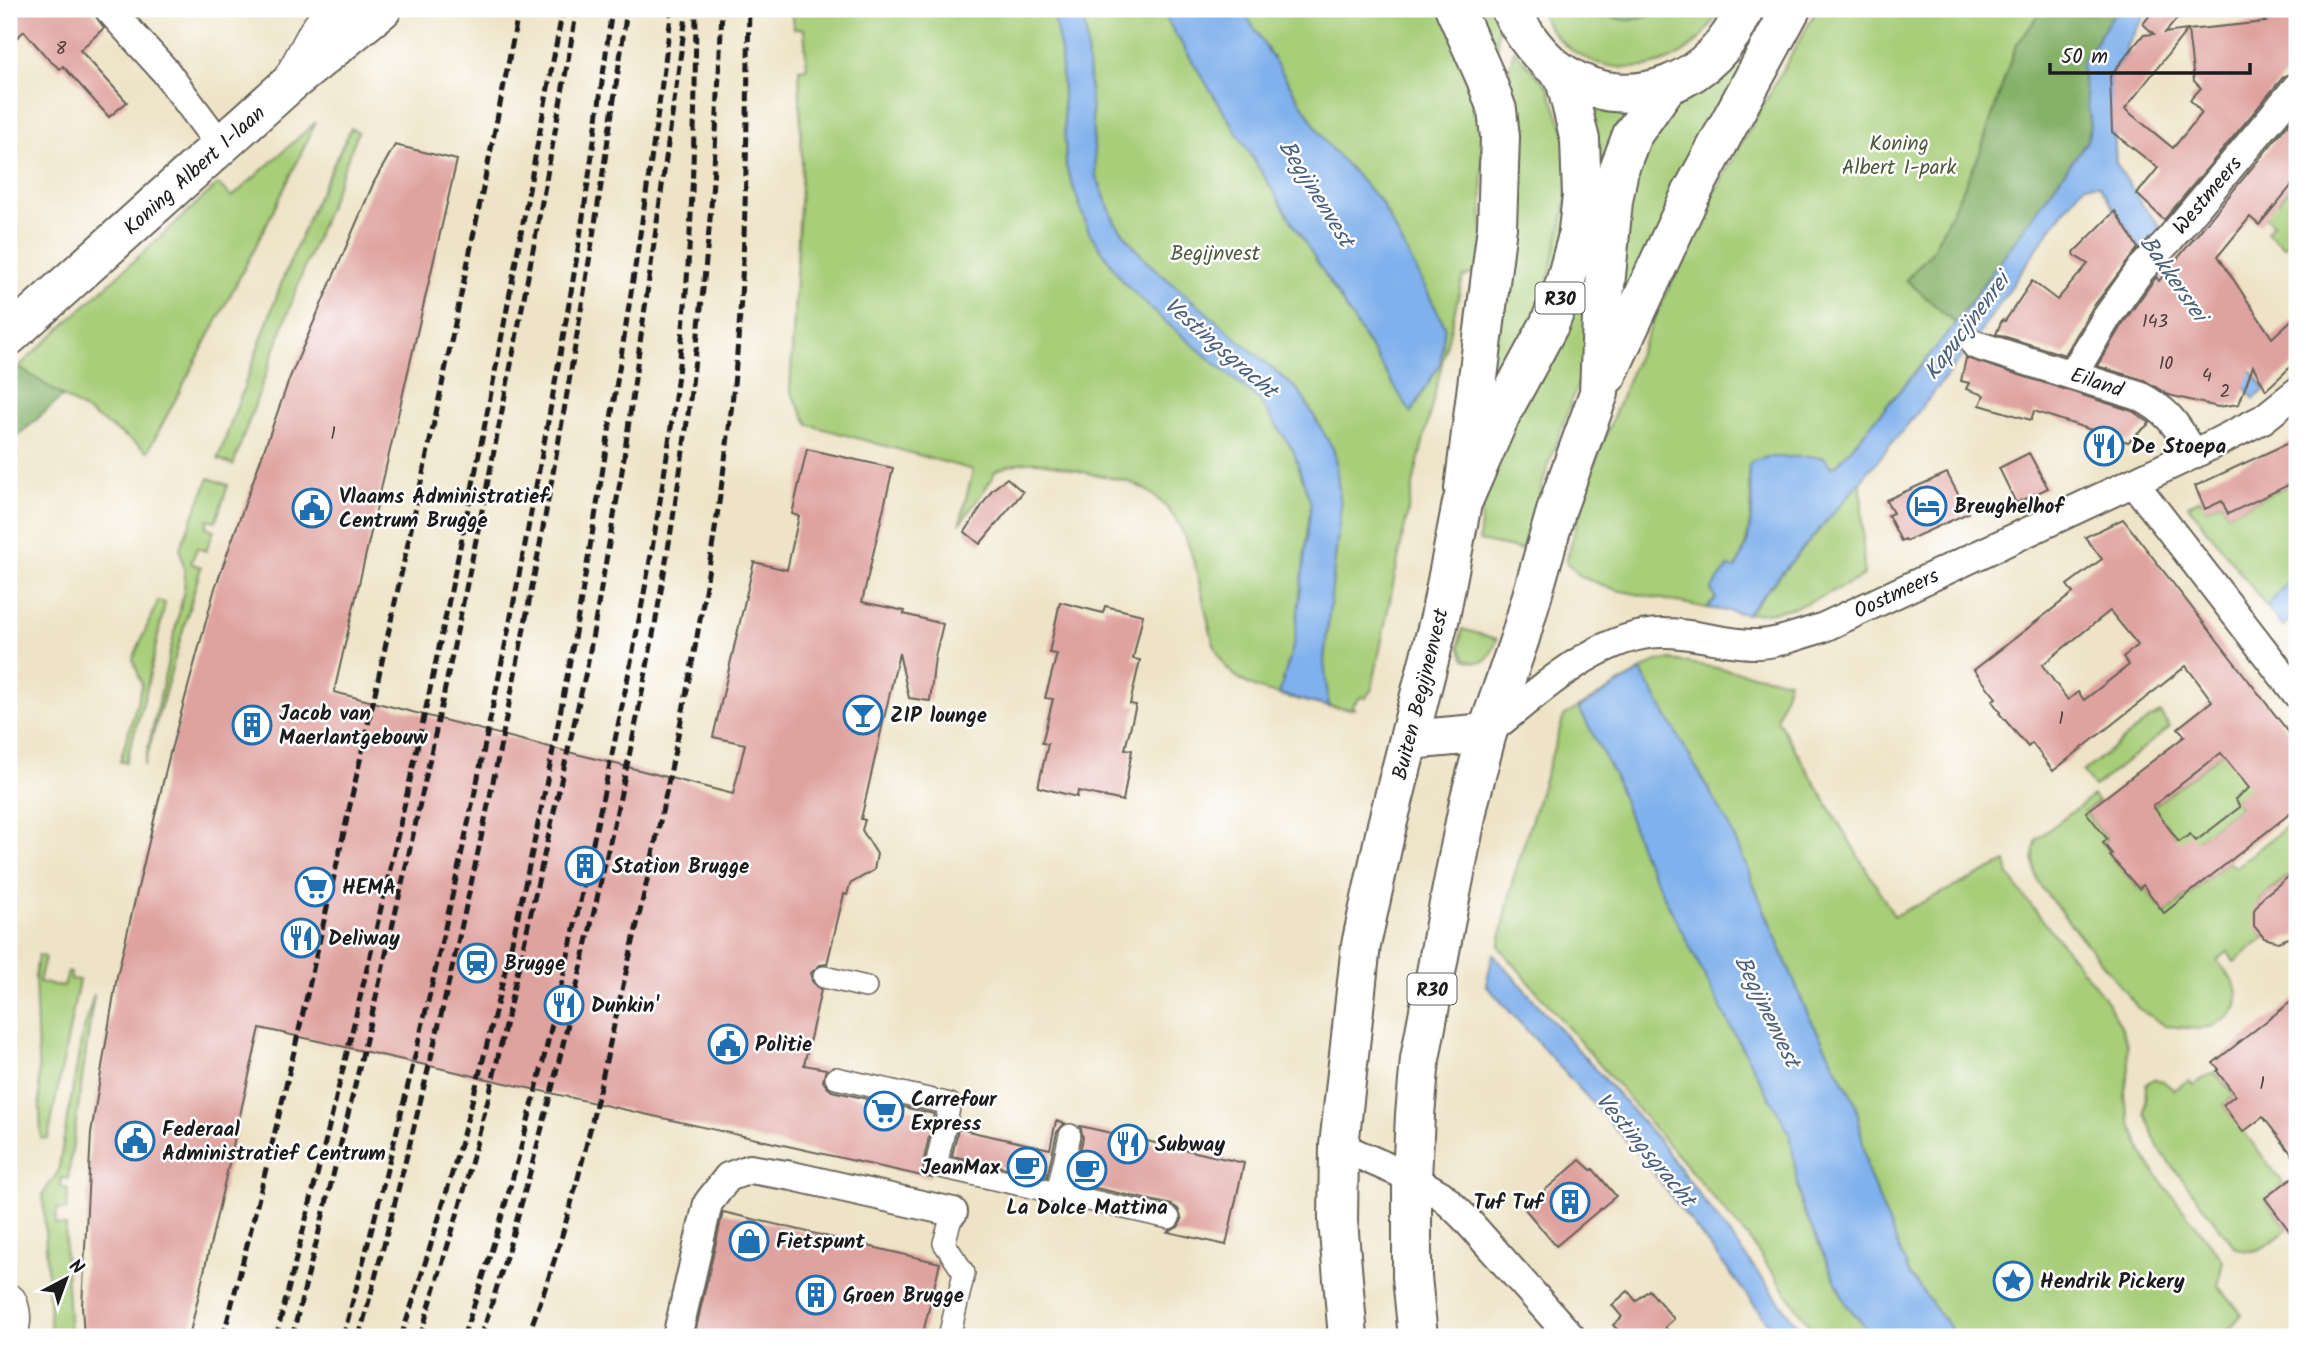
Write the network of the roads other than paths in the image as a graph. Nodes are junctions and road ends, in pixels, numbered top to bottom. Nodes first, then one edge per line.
1 (109, 9) edge
2 (334, 9) edge
3 (382, 9) edge
4 (1455, 9) edge
5 (1510, 9) edge
6 (1791, 9) edge
7 (1746, 14) edge
8 (1564, 75) junction
9 (288, 85) junction
10 (1666, 87) junction
11 (2297, 87) edge
12 (221, 146) junction
13 (9, 336) edge
14 (1976, 345) dead end
15 (2073, 374) junction
16 (2297, 392) edge
17 (1599, 393) junction
18 (2194, 454) junction
19 (2134, 484) junction
20 (1462, 503) junction
21 (2297, 694) edge
22 (1487, 733) junction
23 (1409, 740) junction
24 (824, 977) dead end
25 (866, 986) dead end
26 (836, 1078) dead end
27 (1070, 1135) dead end
28 (1339, 1146) junction
29 (1412, 1178) junction
30 (1057, 1193) junction
31 (953, 1212) joint
32 (1169, 1218) dead end
33 (9, 1303) edge
34 (9, 1334) edge
35 (677, 1337) edge
36 (949, 1337) edge
37 (1349, 1337) edge
38 (1418, 1337) edge
39 (1571, 1337) edge

1 - 12 street
2 - 9 street
3 - 9 main road, Koning Albert I-laan
4 - 20 main road, R30
5 - 8 main road, R30
6 - 17 main road, R30
7 - 10 main road, R30
8 - 10 main road, R30
8 - 20 main road, Buiten Begijnenvest / R30
9 - 12 main road, Koning Albert I-laan
10 - 17 main road, R30
11 - 15 street, Westmeers
12 - 13 main road, Koning Albert I-laan
14 - 15 street, Eiland
15 - 18 street, Eiland
16 - 18 street, Oostmeers
17 - 22 main road, R30
18 - 19 street, Oostmeers
19 - 21 street
19 - 22 street, Oostmeers
20 - 23 main road, Buiten Begijnenvest / R30
22 - 23 main road
22 - 29 main road, R30
23 - 28 main road, Buiten Begijnenvest / R30
24 - 25 street
26 - 30 street
27 - 30 street
28 - 29 street
28 - 37 main road, Buiten Begijnenvest / R30
29 - 38 main road, R30
29 - 39 street
30 - 32 street
31 - 35 street
31 - 36 street
33 - 34 street

